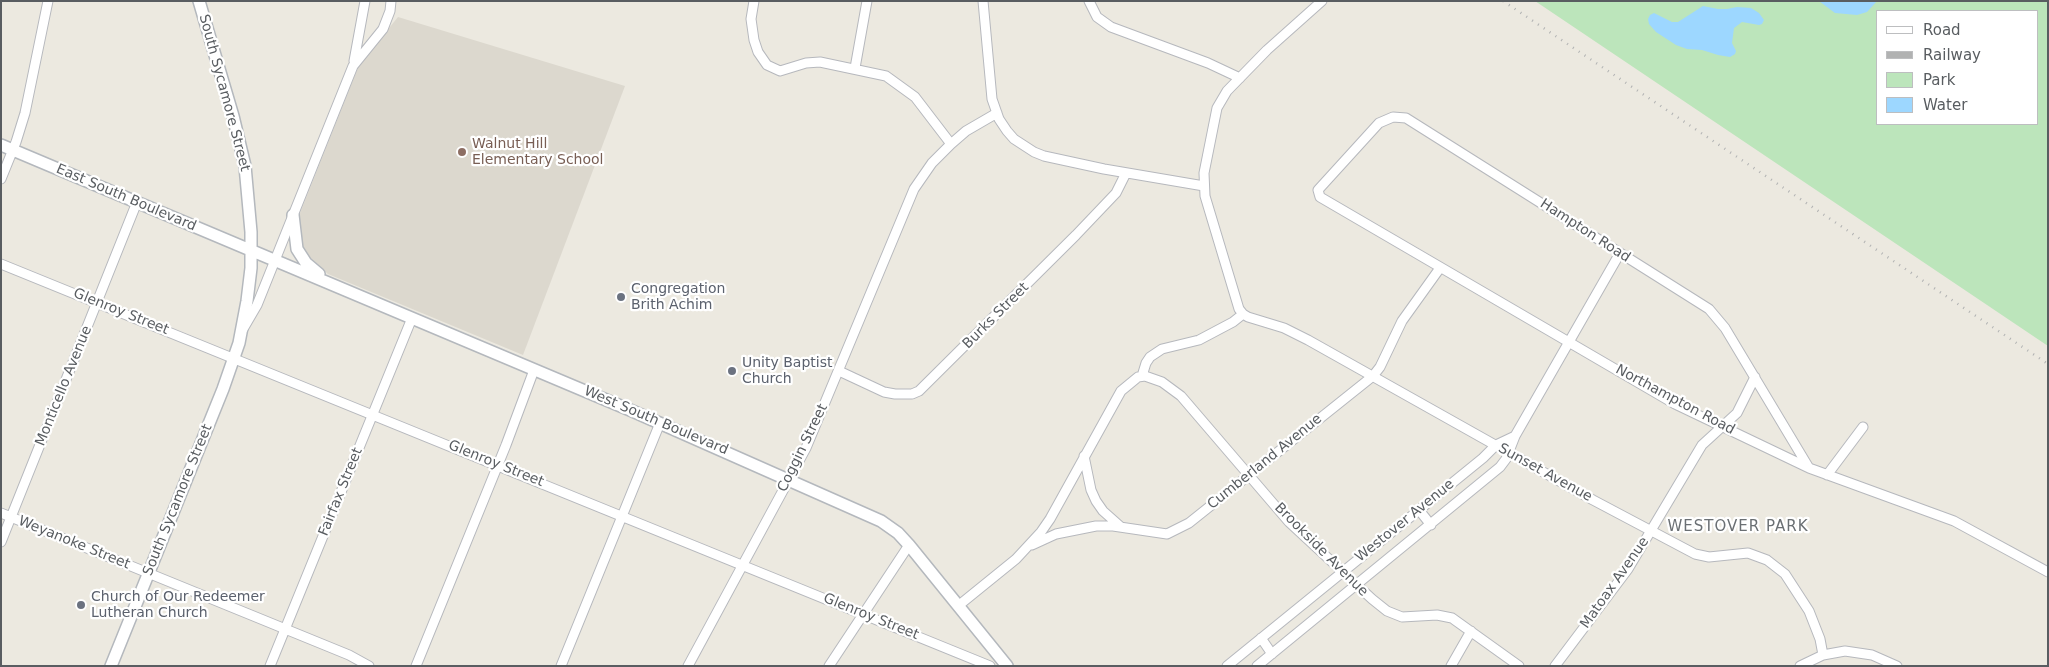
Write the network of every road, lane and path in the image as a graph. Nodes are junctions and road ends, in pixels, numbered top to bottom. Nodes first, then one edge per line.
1 (48, 1) edge
2 (199, 1) edge
3 (365, 1) edge
4 (391, 1) edge
5 (754, 1) edge
6 (867, 1) edge
7 (983, 1) edge
8 (1089, 1) edge
9 (1322, 1) edge
10 (354, 66) junction
11 (855, 68) junction
12 (1240, 78) junction
13 (997, 114) junction
14 (950, 144) junction
15 (1, 145) edge
16 (13, 150) junction
17 (1126, 173) junction
18 (1, 179) edge
19 (1204, 186) junction
20 (1318, 194) joint
21 (137, 202) junction
22 (293, 215) junction
23 (251, 250) junction
24 (1620, 253) junction
25 (274, 260) junction
26 (1, 264) edge
27 (1440, 268) junction
28 (328, 282) junction
29 (97, 303) junction
30 (1243, 314) junction
31 (412, 318) junction
32 (241, 333) junction
33 (1570, 342) junction
34 (234, 358) junction
35 (534, 370) junction
36 (839, 371) junction
37 (1142, 376) junction
38 (1373, 376) junction
39 (1755, 377) junction
40 (372, 414) junction
41 (660, 423) junction
42 (1722, 426) junction
43 (1863, 427) dead end
44 (1515, 436) junction
45 (1496, 445) junction
46 (1509, 453) junction
47 (1084, 456) junction
48 (498, 465) junction
49 (1809, 468) junction
50 (1250, 474) junction
51 (1827, 475) junction
52 (789, 479) junction
53 (1419, 510) junction
54 (1, 514) edge
55 (622, 516) junction
56 (11, 517) junction
57 (1431, 525) junction
58 (1121, 527) junction
59 (1651, 531) junction
60 (1, 542) edge
61 (909, 545) junction
62 (1028, 547) junction
63 (743, 565) junction
64 (1343, 572) junction
65 (2048, 572) edge
66 (148, 573) junction
67 (1357, 585) junction
68 (958, 606) junction
69 (864, 614) junction
70 (286, 630) junction
71 (1471, 631) junction
72 (1261, 638) junction
73 (1272, 654) junction
74 (999, 655) junction
75 (1823, 655) junction
76 (111, 666) edge
77 (270, 666) edge
78 (369, 666) edge
79 (416, 666) edge
80 (562, 666) edge
81 (688, 666) edge
82 (829, 666) edge
83 (991, 666) edge
84 (1007, 666) edge
85 (1227, 666) edge
86 (1257, 666) edge
87 (1451, 666) edge
88 (1519, 666) edge
89 (1555, 666) edge
90 (1800, 666) edge
91 (1897, 666) edge

1 - 16 street
2 - 23 street, South Sycamore Street
3 - 10 street
4 - 10 street
5 - 11 street
6 - 11 street
7 - 13 street
8 - 12 street
9 - 12 street
10 - 22 street, South Sycamore Street
11 - 14 street
12 - 19 street
13 - 14 street, Coggin Street
13 - 17 street
14 - 36 street, Coggin Street
15 - 16 street, East South Boulevard
16 - 18 street
16 - 21 street, East South Boulevard
17 - 19 street
17 - 36 street, Burks Street
19 - 30 street
20 - 24 street, Hampton Road
20 - 27 street, Northampton Road
21 - 23 street, East South Boulevard
21 - 29 street, Monticello Avenue
22 - 25 street, South Sycamore Street
22 - 28 street
23 - 25 street, West South Boulevard
23 - 32 street, South Sycamore Street
24 - 33 street, Westover Avenue
24 - 39 street, Hampton Road
25 - 28 street, West South Boulevard
25 - 32 street, South Sycamore Street
26 - 29 street, Glenroy Street
27 - 33 street, Northampton Road
27 - 38 street, Cumberland Avenue
28 - 31 street, West South Boulevard
29 - 34 street, Glenroy Street
29 - 56 street, Monticello Avenue
30 - 37 street
30 - 38 street, Sunset Avenue
31 - 35 street, West South Boulevard
31 - 40 street, Fairfax Street
32 - 34 street, South Sycamore Street
33 - 42 street, Northampton Road
33 - 44 street, Westover Avenue
34 - 40 street, Glenroy Street
34 - 66 street, South Sycamore Street
35 - 41 street, West South Boulevard
35 - 48 street
36 - 52 street, Coggin Street
37 - 47 street
37 - 50 street, Brookside Avenue
38 - 45 street, Sunset Avenue
38 - 50 street, Cumberland Avenue
39 - 42 street, Matoax Avenue
39 - 49 street, Hampton Road
40 - 48 street, Glenroy Street
40 - 70 street, Fairfax Street
41 - 52 street, West South Boulevard
41 - 55 street
42 - 49 street, Northampton Road
42 - 59 street, Matoax Avenue
43 - 51 street
44 - 45 street, Westover Avenue
44 - 46 street, Westover Avenue
45 - 46 street, Sunset Avenue
45 - 53 street, Westover Avenue
46 - 57 street, Westover Avenue
46 - 59 street, Sunset Avenue
47 - 58 street
47 - 62 street
48 - 55 street, Glenroy Street
48 - 79 street
49 - 51 street, Northampton Road
50 - 58 street, Cumberland Avenue
50 - 64 street, Brookside Avenue
51 - 65 street, Northampton Road
52 - 61 street, West South Boulevard
52 - 63 street, Coggin Street
53 - 57 street
53 - 64 street, Westover Avenue
54 - 56 street, Weyanoke Street
55 - 63 street, Glenroy Street
55 - 80 street
56 - 60 street, Monticello Avenue
56 - 66 street, Weyanoke Street
57 - 67 street, Westover Avenue
58 - 62 street, Cumberland Avenue
59 - 75 street, Sunset Avenue
59 - 89 street, Matoax Avenue
61 - 68 street, West South Boulevard
61 - 69 street
62 - 68 street
63 - 69 street, Glenroy Street
63 - 81 street, Coggin Street
64 - 67 street, Brookside Avenue
64 - 72 street, Westover Avenue
66 - 70 street, Weyanoke Street
66 - 76 street, South Sycamore Street
67 - 71 street, Brookside Avenue
67 - 73 street, Westover Avenue
68 - 74 street, West South Boulevard
69 - 82 street
69 - 83 street, Glenroy Street
70 - 77 street, Fairfax Street
70 - 78 street, Weyanoke Street
71 - 87 street
71 - 88 street, Brookside Avenue
72 - 73 street
72 - 85 street, Westover Avenue
73 - 86 street, Westover Avenue
74 - 83 street
74 - 84 street, West South Boulevard
75 - 90 street
75 - 91 street

